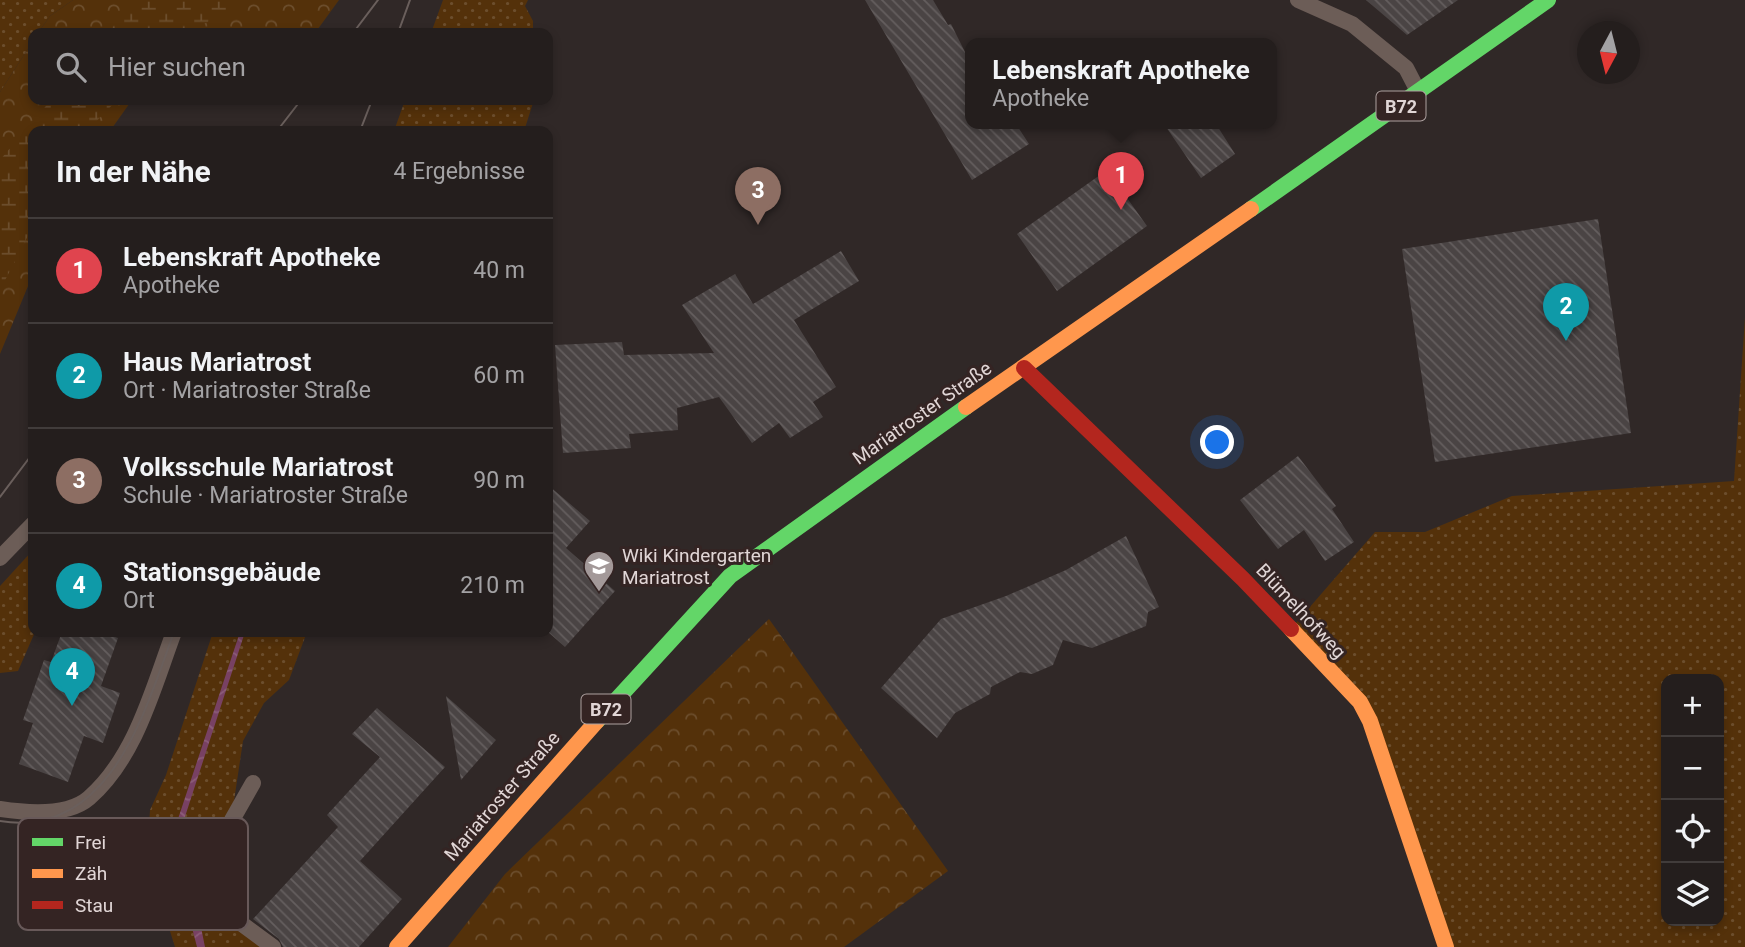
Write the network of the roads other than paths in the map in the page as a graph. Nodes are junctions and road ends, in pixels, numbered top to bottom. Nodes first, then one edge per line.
1 (1298, 0) edge
2 (1548, 0) edge
3 (1419, 93) junction
4 (1024, 368) junction
5 (28, 529) edge
6 (0, 558) edge
7 (172, 637) edge
8 (253, 783) dead end
9 (0, 809) edge
10 (233, 818) edge
11 (248, 929) edge
12 (273, 947) edge
13 (397, 947) edge
14 (1446, 947) edge

1 - 3 lane
2 - 3 main road, Mariatroster Straße / B72
3 - 4 main road, Mariatroster Straße / B72
4 - 13 main road, Mariatroster Straße / B72
4 - 14 main road, Blümelhofweg
5 - 6 lane
7 - 9 lane
8 - 10 lane
11 - 12 lane

